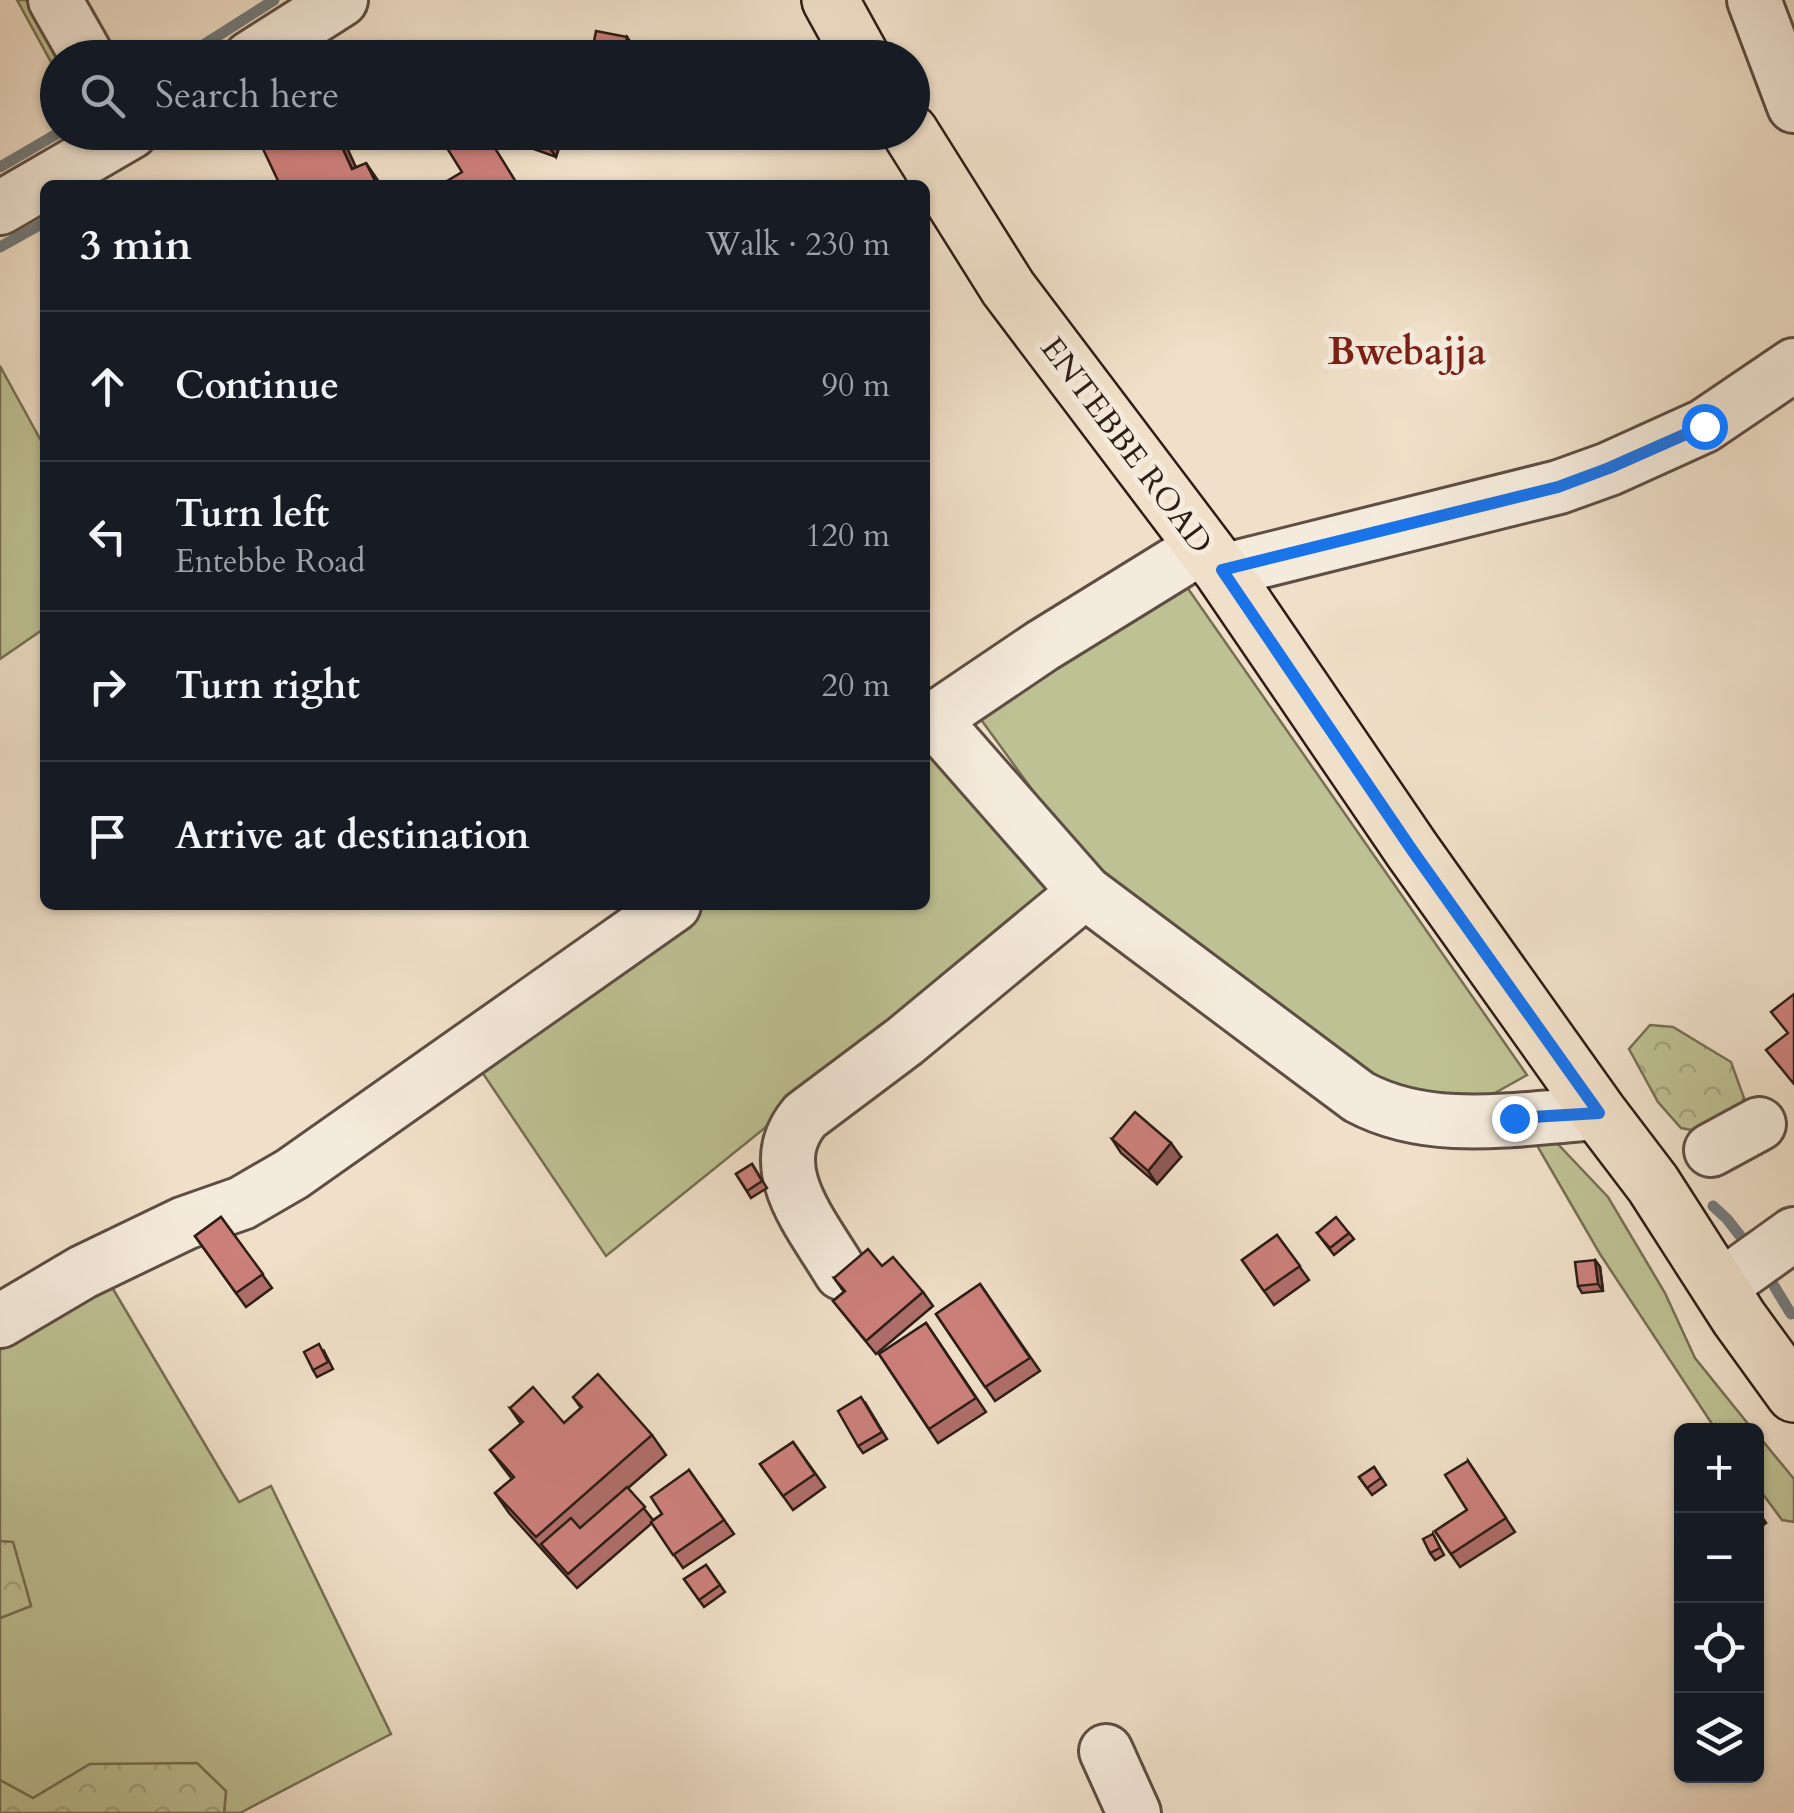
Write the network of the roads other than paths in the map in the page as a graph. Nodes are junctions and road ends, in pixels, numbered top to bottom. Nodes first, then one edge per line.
1 (55, 0) edge
2 (340, 0) edge
3 (830, 0) edge
4 (1754, 0) edge
5 (78, 40) edge
6 (278, 40) edge
7 (852, 40) edge
8 (1794, 106) edge
9 (100, 150) edge
10 (921, 150) edge
11 (48, 180) edge
12 (40, 185) edge
13 (0, 208) edge
14 (1794, 364) edge
15 (1213, 558) junction
16 (930, 721) edge
17 (930, 723) edge
18 (1085, 892) junction
19 (667, 910) edge
20 (1599, 1113) junction
21 (1759, 1124) dead end
22 (1711, 1150) dead end
23 (1794, 1234) edge
24 (840, 1274) edge
25 (1720, 1288) junction
26 (0, 1321) edge
27 (1777, 1342) edge
28 (1794, 1394) edge
29 (1106, 1751) dead end
30 (1134, 1813) edge

1 - 5 street
2 - 6 street
3 - 7 main road
4 - 8 street
9 - 11 street
10 - 15 main road, ENTEBBE ROAD
12 - 13 street
14 - 15 street
15 - 16 street
15 - 20 main road, ENTEBBE ROAD
17 - 18 street
18 - 20 street
18 - 24 street
19 - 26 street
20 - 25 main road, ENTEBBE ROAD
21 - 22 street
23 - 25 street
25 - 27 main road, ENTEBBE ROAD
27 - 28 main road, ENTEBBE ROAD
29 - 30 street

